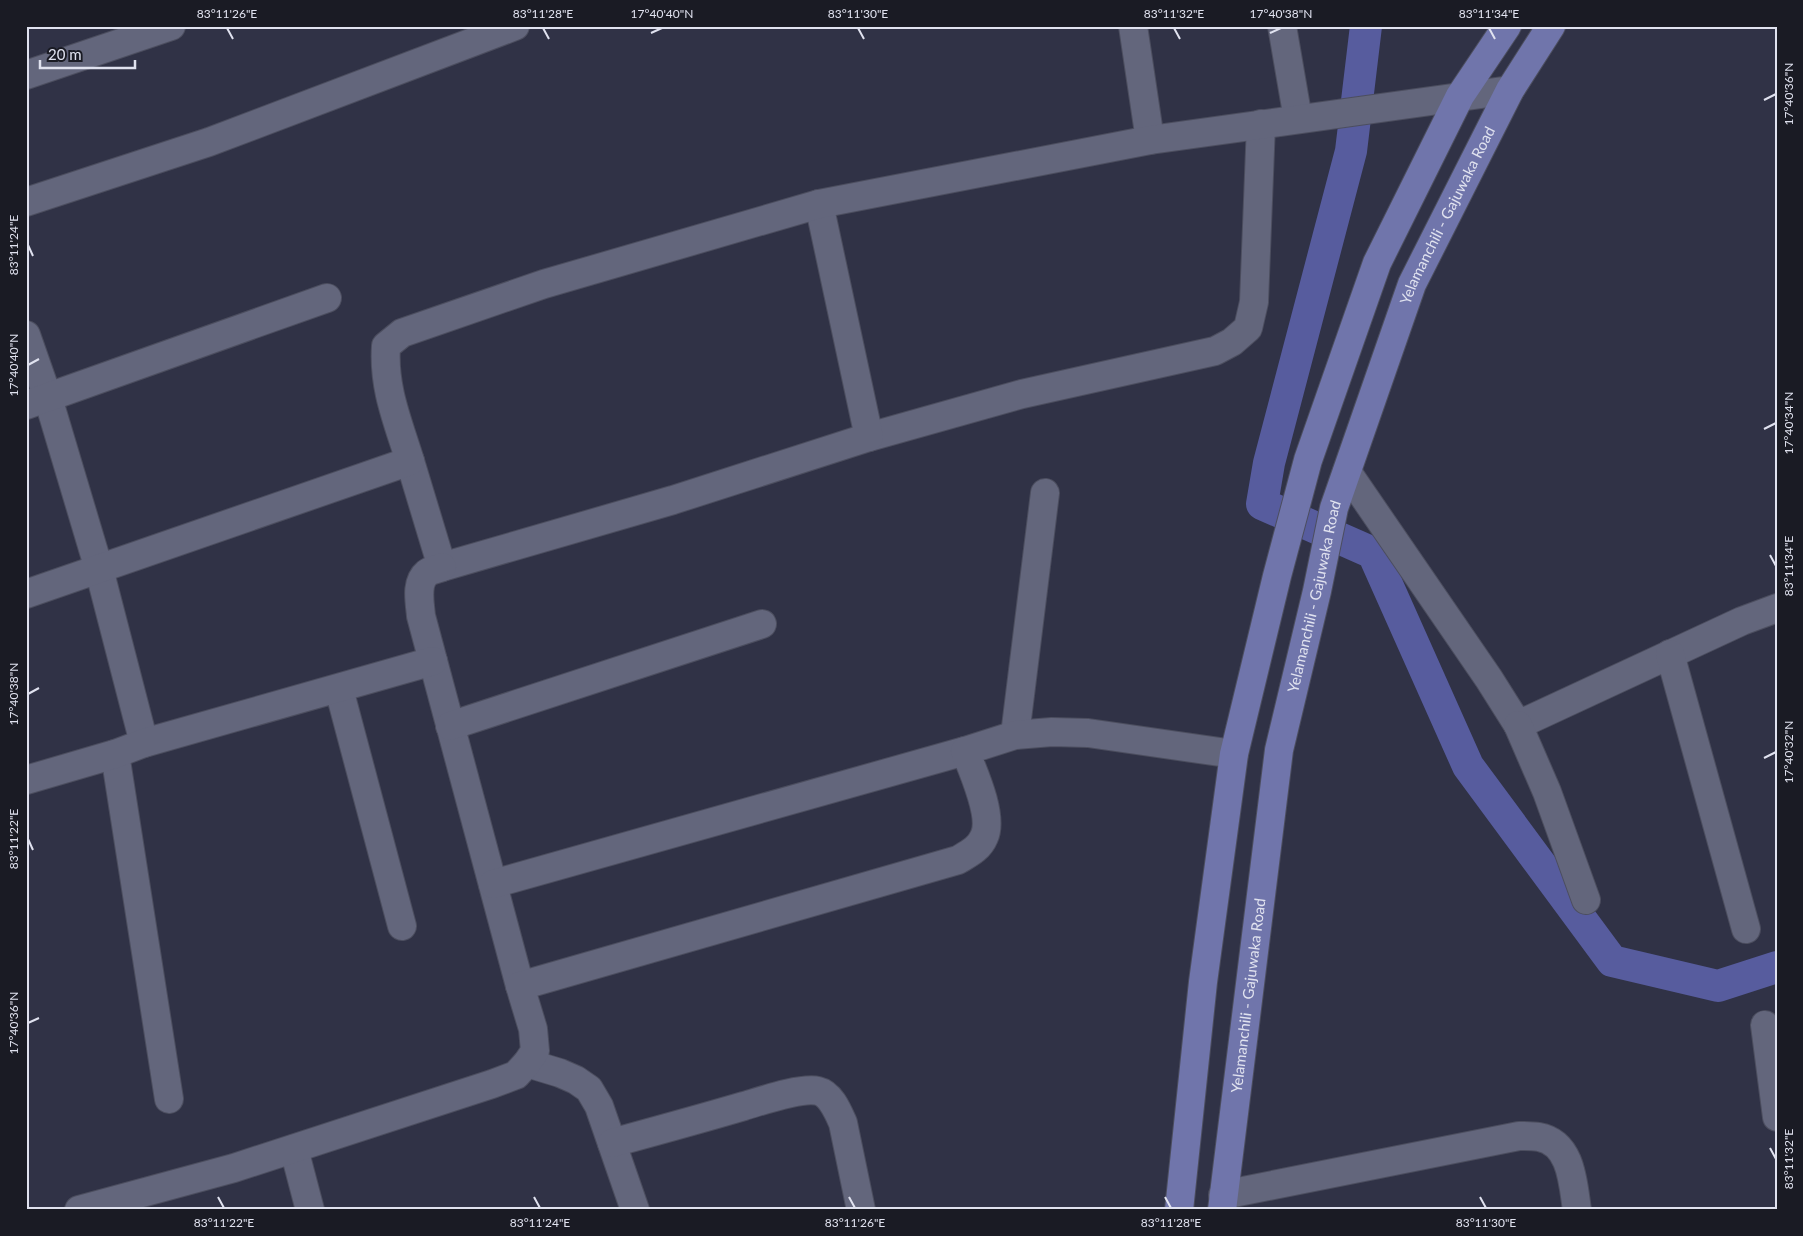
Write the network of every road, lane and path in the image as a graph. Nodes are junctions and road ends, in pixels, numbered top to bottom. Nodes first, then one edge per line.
1 (171, 26) edge
2 (515, 26) edge
3 (1133, 26) edge
4 (1282, 26) edge
5 (1508, 26) edge
6 (1551, 26) edge
7 (26, 75) edge
8 (1510, 90) junction
9 (1460, 96) junction
10 (1298, 119) junction
11 (1261, 124) junction
12 (1150, 140) junction
13 (26, 202) edge
14 (819, 204) junction
15 (326, 298) dead end
16 (26, 335) edge
17 (37, 402) edge
18 (869, 437) junction
19 (410, 461) junction
20 (1347, 472) junction
21 (1046, 493) dead end
22 (442, 567) junction
23 (99, 568) junction
24 (26, 594) edge
25 (1777, 608) edge
26 (762, 624) dead end
27 (1670, 654) junction
28 (433, 661) junction
29 (339, 689) junction
30 (1249, 694) junction
31 (1292, 699) junction
32 (1518, 725) junction
33 (450, 726) junction
34 (1015, 735) junction
35 (144, 743) junction
36 (965, 751) junction
37 (115, 754) junction
38 (1234, 754) junction
39 (26, 780) edge
40 (493, 884) junction
41 (1586, 900) dead end
42 (402, 926) dead end
43 (1746, 929) dead end
44 (520, 986) junction
45 (1765, 1025) dead end
46 (527, 1063) junction
47 (169, 1099) dead end
48 (1777, 1117) edge
49 (612, 1143) junction
50 (294, 1149) junction
51 (1222, 1202) edge
52 (79, 1210) edge
53 (310, 1210) edge
54 (635, 1210) edge
55 (862, 1210) edge
56 (1179, 1210) edge
57 (1577, 1210) edge

1 - 7 street
2 - 13 street
3 - 12 street
4 - 10 street
5 - 9 main road
6 - 8 main road, Yelamanchili - Gajuwaka Road
8 - 9 street
8 - 20 main road, Yelamanchili - Gajuwaka Road
9 - 10 street
9 - 30 main road
10 - 11 street
11 - 12 street
11 - 18 street
12 - 14 street
14 - 18 street
14 - 19 street
15 - 17 street
16 - 17 street
17 - 23 street
18 - 22 street
19 - 22 street
19 - 23 street
20 - 31 main road, Yelamanchili - Gajuwaka Road
20 - 32 street
21 - 34 street
22 - 28 street
23 - 24 street
23 - 35 street
25 - 27 street
26 - 33 street
27 - 32 street
27 - 43 street
28 - 29 street
28 - 33 street
29 - 35 street
29 - 42 street
30 - 31 main road
30 - 38 main road
31 - 51 main road, Yelamanchili - Gajuwaka Road
32 - 41 street
33 - 40 street
34 - 36 street
34 - 38 street
35 - 37 street
36 - 40 street
36 - 44 street
37 - 39 street
37 - 47 street
38 - 56 main road
40 - 44 street
44 - 46 street
45 - 48 street
46 - 49 street
46 - 50 street
49 - 54 street
49 - 55 street
50 - 52 street
50 - 53 street
51 - 57 street

